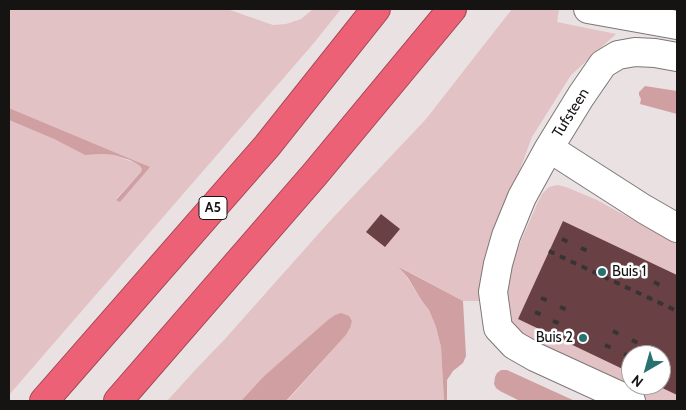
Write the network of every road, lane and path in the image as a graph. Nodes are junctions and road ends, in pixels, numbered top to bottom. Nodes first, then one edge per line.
1 (376, 9) edge
2 (452, 9) edge
3 (588, 9) edge
4 (677, 25) edge
5 (676, 57) edge
6 (549, 148) junction
7 (677, 228) edge
8 (44, 401) edge
9 (118, 401) edge
10 (631, 401) edge

1 - 8 highway, A5
2 - 9 highway
3 - 4 lane
5 - 6 lane, Tufsteen
6 - 7 lane, Tufsteen
6 - 10 lane

